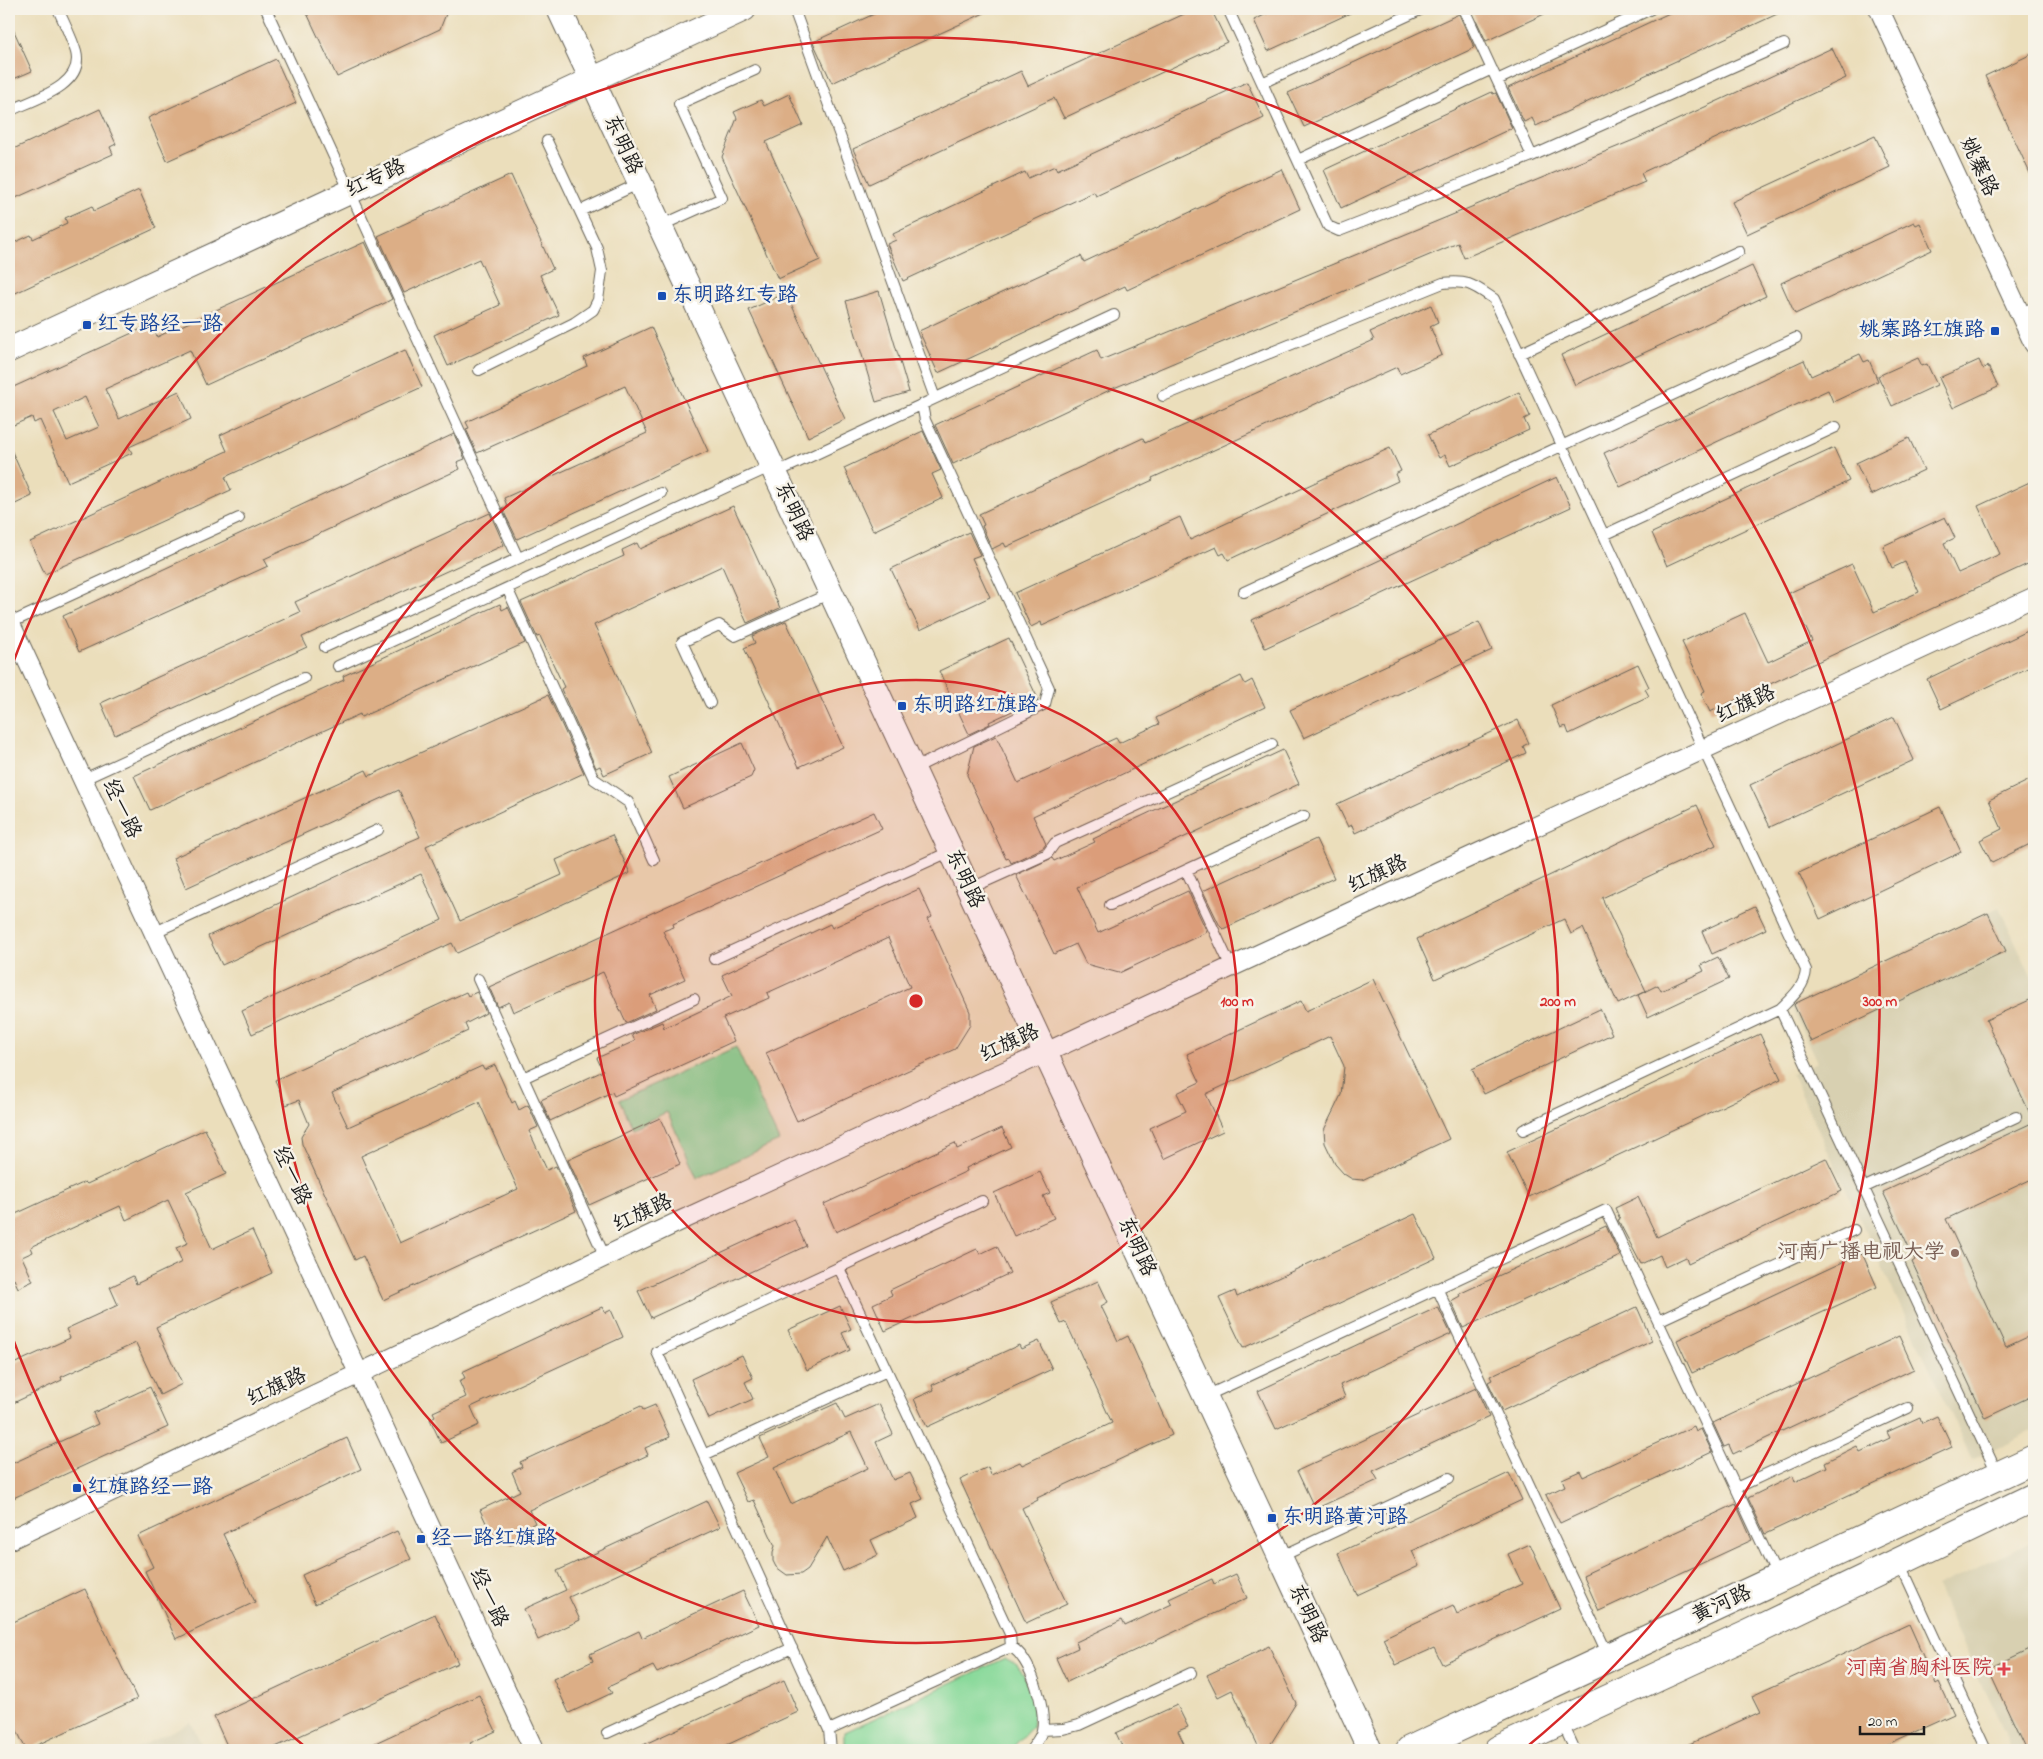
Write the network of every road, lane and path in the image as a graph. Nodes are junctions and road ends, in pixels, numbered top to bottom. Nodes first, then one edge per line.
1 (58, 9) edge
2 (266, 9) edge
3 (559, 9) edge
4 (744, 9) edge
5 (794, 9) edge
6 (1228, 9) edge
7 (1422, 9) edge
8 (1464, 9) edge
9 (1652, 9) edge
10 (1879, 9) edge
11 (1784, 44) dead end
12 (1492, 69) junction
13 (755, 70) dead end
14 (592, 79) junction
15 (1497, 80) junction
16 (1262, 83) junction
17 (9, 111) edge
18 (547, 141) dead end
19 (1532, 156) junction
20 (1298, 160) junction
21 (640, 183) junction
22 (349, 192) junction
23 (580, 211) junction
24 (660, 226) junction
25 (1739, 251) dead end
26 (2027, 311) edge
27 (1114, 315) dead end
28 (1796, 338) dead end
29 (2034, 344) edge
30 (9, 350) edge
31 (1519, 354) junction
32 (478, 370) dead end
33 (1163, 396) dead end
34 (935, 398) junction
35 (922, 405) junction
36 (1836, 427) dead end
37 (1562, 446) junction
38 (774, 469) junction
39 (661, 493) dead end
40 (240, 518) dead end
41 (1604, 535) junction
42 (518, 558) junction
43 (507, 588) junction
44 (1244, 592) dead end
45 (831, 593) junction
46 (2034, 597) edge
47 (9, 622) edge
48 (324, 647) dead end
49 (338, 666) dead end
50 (304, 678) dead end
51 (710, 703) dead end
52 (1272, 744) dead end
53 (1704, 749) junction
54 (913, 769) junction
55 (82, 780) junction
56 (1304, 816) dead end
57 (378, 830) dead end
58 (951, 851) junction
59 (654, 860) dead end
60 (1186, 870) junction
61 (969, 889) junction
62 (1110, 905) dead end
63 (153, 933) junction
64 (714, 959) dead end
65 (1231, 967) junction
66 (478, 979) dead end
67 (694, 999) dead end
68 (1780, 1009) junction
69 (1045, 1053) junction
70 (523, 1078) junction
71 (2016, 1117) dead end
72 (1523, 1130) dead end
73 (1864, 1188) junction
74 (982, 1201) dead end
75 (1854, 1230) dead end
76 (605, 1257) junction
77 (839, 1268) junction
78 (1437, 1288) junction
79 (1658, 1321) junction
80 (887, 1371) junction
81 (358, 1374) junction
82 (1206, 1396) junction
83 (1908, 1408) dead end
84 (704, 1455) junction
85 (2034, 1459) edge
86 (1998, 1476) junction
87 (1449, 1478) dead end
88 (1736, 1488) junction
89 (2034, 1498) edge
90 (9, 1540) edge
91 (1280, 1557) junction
92 (1900, 1562) junction
93 (1778, 1579) junction
94 (1011, 1647) junction
95 (792, 1648) junction
96 (1609, 1658) junction
97 (1191, 1673) dead end
98 (1561, 1721) junction
99 (830, 1730) junction
100 (1042, 1730) junction
101 (606, 1733) dead end
102 (534, 1750) edge
103 (831, 1750) edge
104 (1030, 1750) edge
105 (1370, 1750) edge
106 (1410, 1750) edge
107 (1498, 1750) edge
108 (1575, 1750) edge
109 (1986, 1750) edge

1 - 17 lane
2 - 22 lane
3 - 14 street, 东明路
4 - 14 street, 红专路
5 - 34 lane
6 - 16 lane
7 - 16 lane
8 - 12 lane
9 - 15 lane
10 - 26 street, 姚寨路
11 - 19 lane
12 - 15 lane
12 - 20 lane
13 - 24 lane
14 - 21 street, 东明路
14 - 22 street, 红专路
15 - 19 lane
16 - 20 lane
18 - 23 lane
19 - 20 lane
21 - 23 lane
21 - 24 street, 东明路
22 - 30 street, 红专路
22 - 42 lane
23 - 32 lane
24 - 38 street, 东明路
25 - 31 lane
26 - 29 street, 姚寨路
27 - 34 lane
28 - 37 lane
31 - 33 lane
31 - 37 lane
34 - 35 lane
35 - 38 lane
35 - 54 lane
36 - 41 lane
37 - 41 lane
37 - 44 lane
38 - 43 lane
38 - 45 street, 东明路
39 - 42 lane
40 - 47 lane
41 - 53 lane
42 - 48 lane
43 - 49 lane
43 - 59 lane
45 - 51 lane
45 - 54 street, 东明路
46 - 53 street, 红旗路
47 - 55 street, 经一路
50 - 55 lane
52 - 61 lane
53 - 65 street, 红旗路
53 - 68 lane
54 - 58 street, 东明路
55 - 63 street, 经一路
56 - 60 lane
57 - 63 lane
58 - 61 street, 东明路
58 - 64 lane
60 - 62 lane
60 - 65 lane
61 - 69 street, 东明路
63 - 81 street, 经一路
65 - 69 street, 红旗路
66 - 70 lane
67 - 70 lane
68 - 72 lane
68 - 73 lane
69 - 76 street, 红旗路
69 - 82 street, 东明路
70 - 76 lane
71 - 73 lane
73 - 86 lane
74 - 77 lane
75 - 79 lane
76 - 81 street, 红旗路
77 - 80 lane
77 - 84 lane
78 - 79 lane
78 - 82 lane
78 - 96 lane
79 - 88 lane
80 - 84 lane
80 - 94 lane
81 - 90 street, 红旗路
81 - 102 street, 经一路
82 - 91 street, 东明路
83 - 88 lane
84 - 95 lane
85 - 86 main road, 黄河路
86 - 93 main road, 黄河路
87 - 91 lane
88 - 93 lane
89 - 92 main road, 黄河路
91 - 105 street, 东明路
92 - 98 main road, 黄河路
92 - 109 lane
93 - 96 main road, 黄河路
94 - 99 lane
94 - 100 lane
95 - 99 lane
95 - 101 lane
96 - 106 main road, 黄河路
97 - 100 lane
98 - 107 main road, 黄河路
98 - 108 lane
99 - 103 lane
100 - 104 lane

